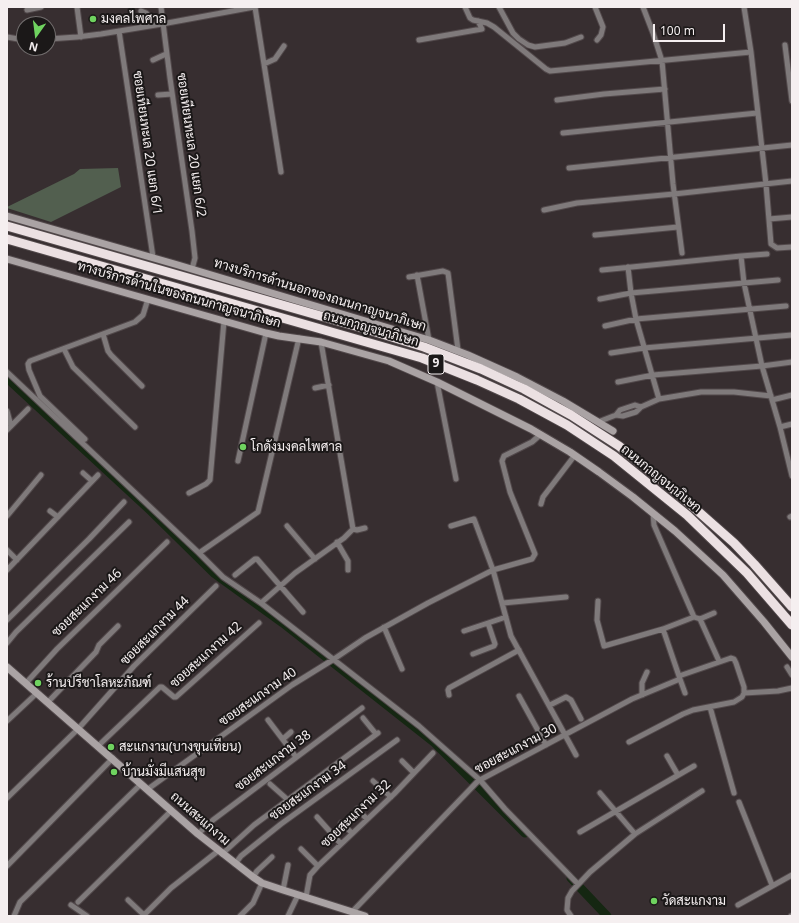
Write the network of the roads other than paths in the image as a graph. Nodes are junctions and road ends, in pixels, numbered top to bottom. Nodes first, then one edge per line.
1 (41, 7) edge
2 (77, 7) edge
3 (161, 7) edge
4 (255, 7) edge
5 (465, 7) edge
6 (499, 7) edge
7 (595, 7) edge
8 (643, 7) edge
9 (744, 7) edge
10 (27, 10) dead end
11 (141, 11) dead end
12 (478, 21) junction
13 (162, 24) junction
14 (149, 26) junction
15 (119, 31) junction
16 (81, 37) junction
17 (581, 37) dead end
18 (56, 39) edge
19 (420, 40) dead end
20 (597, 40) dead end
21 (785, 45) dead end
22 (284, 46) dead end
23 (166, 54) junction
24 (752, 55) junction
25 (153, 60) dead end
26 (789, 60) edge
27 (662, 61) junction
28 (264, 64) junction
29 (791, 87) edge
30 (665, 89) junction
31 (172, 94) junction
32 (158, 95) dead end
33 (557, 100) dead end
34 (792, 101) edge
35 (757, 113) junction
36 (667, 122) junction
37 (563, 133) dead end
38 (792, 145) edge
39 (761, 148) junction
40 (671, 157) junction
41 (569, 168) dead end
42 (281, 172) dead end
43 (792, 181) edge
44 (766, 184) junction
45 (674, 194) junction
46 (544, 210) dead end
47 (7, 216) edge
48 (792, 217) edge
49 (769, 219) junction
50 (7, 226) edge
51 (678, 228) junction
52 (595, 235) dead end
53 (7, 239) edge
54 (792, 247) edge
55 (682, 253) dead end
56 (767, 254) dead end
57 (740, 256) junction
58 (153, 257) junction
59 (7, 260) edge
60 (628, 267) junction
61 (192, 269) junction
62 (602, 270) dead end
63 (417, 275) junction
64 (409, 276) dead end
65 (778, 280) dead end
66 (744, 283) junction
67 (631, 293) junction
68 (148, 299) junction
69 (600, 299) dead end
70 (786, 306) dead end
71 (749, 310) junction
72 (636, 319) junction
73 (224, 321) junction
74 (605, 326) dead end
75 (266, 333) junction
76 (103, 334) junction
77 (792, 334) edge
78 (755, 337) junction
79 (299, 338) junction
80 (429, 340) junction
81 (321, 342) junction
82 (644, 348) junction
83 (64, 349) junction
84 (458, 350) junction
85 (611, 354) dead end
86 (792, 362) edge
87 (762, 366) junction
88 (7, 372) edge
89 (653, 375) junction
90 (436, 382) junction
91 (618, 382) dead end
92 (329, 385) junction
93 (142, 386) dead end
94 (315, 388) dead end
95 (792, 395) edge
96 (771, 398) junction
97 (660, 399) junction
98 (28, 409) dead end
99 (7, 411) edge
100 (598, 422) junction
101 (792, 424) edge
102 (135, 427) dead end
103 (780, 427) junction
104 (9, 428) edge
105 (613, 431) dead end
106 (540, 435) junction
107 (85, 439) dead end
108 (789, 454) edge
109 (575, 455) junction
110 (238, 461) dead end
111 (83, 473) dead end
112 (41, 475) dead end
113 (98, 475) dead end
114 (792, 476) edge
115 (456, 479) dead end
116 (92, 480) junction
117 (189, 494) dead end
118 (124, 502) dead end
119 (541, 504) dead end
120 (50, 511) dead end
121 (653, 512) junction
122 (7, 516) edge
123 (58, 517) junction
124 (480, 517) dead end
125 (474, 519) junction
126 (129, 522) dead end
127 (288, 526) dead end
128 (450, 526) dead end
129 (365, 528) dead end
130 (353, 529) junction
131 (167, 542) dead end
132 (337, 542) junction
133 (7, 550) edge
134 (199, 553) junction
135 (315, 558) junction
136 (17, 560) junction
137 (7, 570) edge
138 (348, 570) dead end
139 (493, 570) junction
140 (235, 575) dead end
141 (216, 586) dead end
142 (280, 586) junction
143 (767, 595) junction
144 (566, 597) dead end
145 (598, 601) dead end
146 (261, 603) junction
147 (503, 603) junction
148 (792, 607) edge
149 (303, 612) dead end
150 (714, 613) dead end
151 (506, 617) junction
152 (694, 617) junction
153 (700, 619) junction
154 (7, 620) edge
155 (259, 622) dead end
156 (488, 623) junction
157 (792, 625) edge
158 (118, 626) dead end
159 (384, 627) junction
160 (663, 629) junction
161 (464, 631) dead end
162 (792, 632) edge
163 (7, 643) edge
164 (519, 650) junction
165 (473, 654) dead end
166 (792, 657) edge
167 (334, 659) junction
168 (719, 661) junction
169 (7, 667) edge
170 (787, 667) dead end
171 (402, 669) dead end
172 (647, 672) dead end
173 (792, 675) edge
174 (680, 677) junction
175 (26, 683) junction
176 (792, 688) edge
177 (37, 693) junction
178 (685, 693) dead end
179 (744, 693) junction
180 (449, 695) dead end
181 (642, 695) junction
182 (520, 696) dead end
183 (48, 702) junction
184 (550, 705) junction
185 (362, 708) dead end
186 (710, 708) junction
187 (363, 718) dead end
188 (7, 720) edge
189 (268, 720) dead end
190 (580, 720) dead end
191 (78, 728) junction
192 (291, 732) dead end
193 (566, 734) junction
194 (283, 739) junction
195 (397, 740) dead end
196 (629, 742) dead end
197 (546, 745) junction
198 (98, 746) junction
199 (433, 753) dead end
200 (576, 755) dead end
201 (667, 756) dead end
202 (296, 757) junction
203 (113, 758) junction
204 (402, 760) dead end
205 (694, 766) dead end
206 (414, 773) junction
207 (678, 775) junction
208 (479, 780) junction
209 (373, 781) dead end
210 (141, 784) junction
211 (270, 784) dead end
212 (148, 789) junction
213 (702, 792) dead end
214 (600, 793) dead end
215 (734, 793) dead end
216 (391, 797) junction
217 (7, 798) edge
218 (288, 800) junction
219 (739, 802) dead end
220 (357, 809) dead end
221 (172, 810) junction
222 (617, 812) junction
223 (317, 817) dead end
224 (367, 819) junction
225 (341, 823) dead end
226 (580, 832) dead end
227 (198, 834) junction
228 (352, 834) junction
229 (635, 834) junction
230 (341, 844) junction
231 (301, 849) dead end
232 (220, 852) junction
233 (272, 857) dead end
234 (235, 864) junction
235 (288, 865) dead end
236 (7, 866) edge
237 (318, 866) junction
238 (792, 875) edge
239 (252, 878) junction
240 (262, 883) junction
241 (578, 884) junction
242 (772, 885) junction
243 (283, 890) junction
244 (298, 895) junction
245 (306, 897) junction
246 (128, 900) dead end
247 (78, 902) dead end
248 (71, 905) dead end
249 (738, 905) dead end
250 (352, 912) junction
251 (568, 915) edge
252 (14, 916) edge
253 (87, 916) edge
254 (144, 916) edge
255 (240, 916) edge
256 (289, 916) edge
257 (365, 916) edge

1 - 10 street
2 - 16 street
3 - 13 street, ซอยเทียนทะเล 20 แยก 6/2
4 - 13 street
4 - 28 street
5 - 12 street
6 - 17 street
7 - 20 street
8 - 27 street
9 - 24 street
11 - 14 street
12 - 19 street
12 - 27 street
13 - 14 street
13 - 23 street, ซอยเทียนทะเล 20 แยก 6/2
14 - 15 street
15 - 16 street
15 - 58 street, ซอยเทียนทะเล 20 แยก 6/1
16 - 18 street
21 - 26 street
22 - 28 street
23 - 25 street
23 - 31 street, ซอยเทียนทะเล 20 แยก 6/2
24 - 27 street
24 - 35 street
26 - 29 street
27 - 30 street
28 - 42 street
29 - 34 street
30 - 33 street
30 - 36 street
31 - 32 street
31 - 61 street, ซอยเทียนทะเล 20 แยก 6/2
35 - 36 street
35 - 39 street
36 - 37 street
36 - 40 street
38 - 39 street
39 - 40 street
39 - 44 street
40 - 41 street
40 - 45 street
43 - 44 street
44 - 45 street
44 - 49 street
45 - 46 street
45 - 51 street
47 - 58 main road, ทางบริการด้านนอกของถนนกาญจนาภิเษก
48 - 49 street
49 - 54 street
50 - 148 highway, ถนนกาญจนาภิเษก / 9
51 - 52 street
51 - 55 street
53 - 143 highway, ถนนกาญจนาภิเษก / 9
56 - 57 street
57 - 60 street
57 - 66 street
58 - 61 main road, ทางบริการด้านนอกของถนนกาญจนาภิเษก
59 - 68 main road, ทางบริการด้านในของถนนกาญจนาภิเษก
60 - 62 street
60 - 67 street
61 - 80 main road, ทางบริการด้านนอกของถนนกาญจนาภิเษก
63 - 64 street
63 - 80 street
63 - 84 street
65 - 66 street
66 - 67 street
66 - 71 street
67 - 69 street
67 - 72 street
68 - 73 main road, ทางบริการด้านในของถนนกาญจนาภิเษก
68 - 76 street
70 - 71 street
71 - 72 street
71 - 78 street
72 - 74 street
72 - 82 street
73 - 75 main road, ทางบริการด้านในของถนนกาญจนาภิเษก
73 - 117 street
75 - 79 main road, ทางบริการด้านในของถนนกาญจนาภิเษก
75 - 110 street
76 - 83 street
76 - 93 street
77 - 78 street
78 - 82 street
78 - 87 street
79 - 81 main road, ทางบริการด้านในของถนนกาญจนาภิเษก
79 - 134 street
80 - 84 main road, ทางบริการด้านนอกของถนนกาญจนาภิเษก
81 - 90 main road, ทางบริการด้านในของถนนกาญจนาภิเษก
81 - 92 street
82 - 85 street
82 - 89 street
83 - 102 street
83 - 107 street
84 - 100 main road, ทางบริการด้านนอกของถนนกาญจนาภิเษก
86 - 87 street
87 - 89 street
87 - 96 street
88 - 134 street
89 - 91 street
89 - 97 street
90 - 106 main road, ทางบริการด้านในของถนนกาญจนาภิเษก
90 - 115 street
92 - 94 street
92 - 130 street
95 - 96 street
96 - 97 street
96 - 103 street
97 - 100 street
98 - 104 street
99 - 104 street
100 - 105 main road, ทางบริการด้านนอกของถนนกาญจนาภิเษก
101 - 103 street
103 - 108 street
106 - 109 main road, ทางบริการด้านในของถนนกาญจนาภิเษก
106 - 139 street, ซอยสะแกงาม 40
108 - 114 street
109 - 119 street
109 - 121 main road, ทางบริการด้านในของถนนกาญจนาภิเษก
111 - 116 street
112 - 122 street
113 - 116 street
116 - 123 street
118 - 154 street
120 - 123 street
121 - 152 street
121 - 166 main road, ทางบริการด้านในของถนนกาญจนาภิเษก
123 - 136 street
124 - 125 street
125 - 128 street
125 - 139 street
126 - 163 street
127 - 135 street
129 - 130 street
130 - 132 street
131 - 175 street, ซอยสะแกงาม 46
132 - 135 street
132 - 138 street
133 - 136 street
134 - 146 street
135 - 142 street
136 - 137 street
139 - 147 street
139 - 159 street, ซอยสะแกงาม 40
140 - 142 street
141 - 191 street, ซอยสะแกงาม 44
142 - 146 street
142 - 149 street
143 - 157 highway, ถนนกาญจนาภิเษก / 9
143 - 162 highway
144 - 147 street
145 - 160 street
146 - 167 street
147 - 151 street
150 - 153 street
151 - 156 street
151 - 164 street
152 - 153 street
152 - 160 street
153 - 168 street
155 - 198 street, ซอยสะแกงาม 42
156 - 161 street
156 - 165 street
158 - 183 street
159 - 167 street, ซอยสะแกงาม 40
159 - 171 street
160 - 174 street
164 - 180 street
164 - 184 street
167 - 208 street
167 - 212 street, ซอยสะแกงาม 40
168 - 174 street, ซอยสะแกงาม 30
168 - 179 street
169 - 175 main road, ถนนสะแกงาม
170 - 173 street
172 - 181 street
174 - 178 street
174 - 181 street, ซอยสะแกงาม 30
175 - 177 main road, ถนนสะแกงาม
176 - 179 street
177 - 183 main road, ถนนสะแกงาม
177 - 188 street
179 - 186 street
181 - 193 street, ซอยสะแกงาม 30
182 - 197 street
183 - 191 main road, ถนนสะแกงาม
184 - 190 street
184 - 193 street
185 - 202 street, ซอยสะแกงาม 38
186 - 196 street
186 - 215 street
187 - 218 street
189 - 194 street
191 - 198 main road, ถนนสะแกงาม
191 - 217 street, ซอยสะแกงาม 44
192 - 194 street
193 - 197 street, ซอยสะแกงาม 30
193 - 200 street
194 - 202 street
195 - 234 street, ซอยสะแกงาม 34
197 - 208 street, ซอยสะแกงาม 30
198 - 203 main road, ถนนสะแกงาม
199 - 206 street, ซอยสะแกงาม 32
201 - 207 street
202 - 227 street, ซอยสะแกงาม 38
203 - 210 main road, ถนนสะแกงาม
203 - 236 street
204 - 206 street
205 - 207 street
206 - 216 street, ซอยสะแกงาม 32
207 - 222 street
208 - 241 street
208 - 250 street, ซอยสะแกงาม 30
209 - 216 street
210 - 212 main road, ถนนสะแกงาม
210 - 252 street
211 - 218 street
212 - 221 main road, ถนนสะแกงาม
213 - 229 street
214 - 222 street
216 - 224 street, ซอยสะแกงาม 32
218 - 232 street
219 - 242 street
220 - 224 street
221 - 227 main road, ถนนสะแกงาม
221 - 247 street
222 - 226 street
222 - 229 street
223 - 230 street
224 - 228 street, ซอยสะแกงาม 32
225 - 228 street
227 - 232 main road, ถนนสะแกงาม
228 - 230 street, ซอยสะแกงาม 32
229 - 241 street
230 - 237 street, ซอยสะแกงาม 32
231 - 237 street
232 - 234 main road, ถนนสะแกงาม
232 - 254 street
233 - 239 street
234 - 239 main road, ถนนสะแกงาม
235 - 243 street
237 - 245 street, ซอยสะแกงาม 32
238 - 242 street
239 - 240 main road, ถนนสะแกงาม
240 - 243 main road, ถนนสะแกงาม
240 - 255 street
241 - 251 street
242 - 249 street
243 - 244 main road, ถนนสะแกงาม
244 - 245 main road, ถนนสะแกงาม
244 - 256 street
245 - 250 main road, ถนนสะแกงาม
246 - 254 street
248 - 253 street
250 - 257 main road, ถนนสะแกงาม

